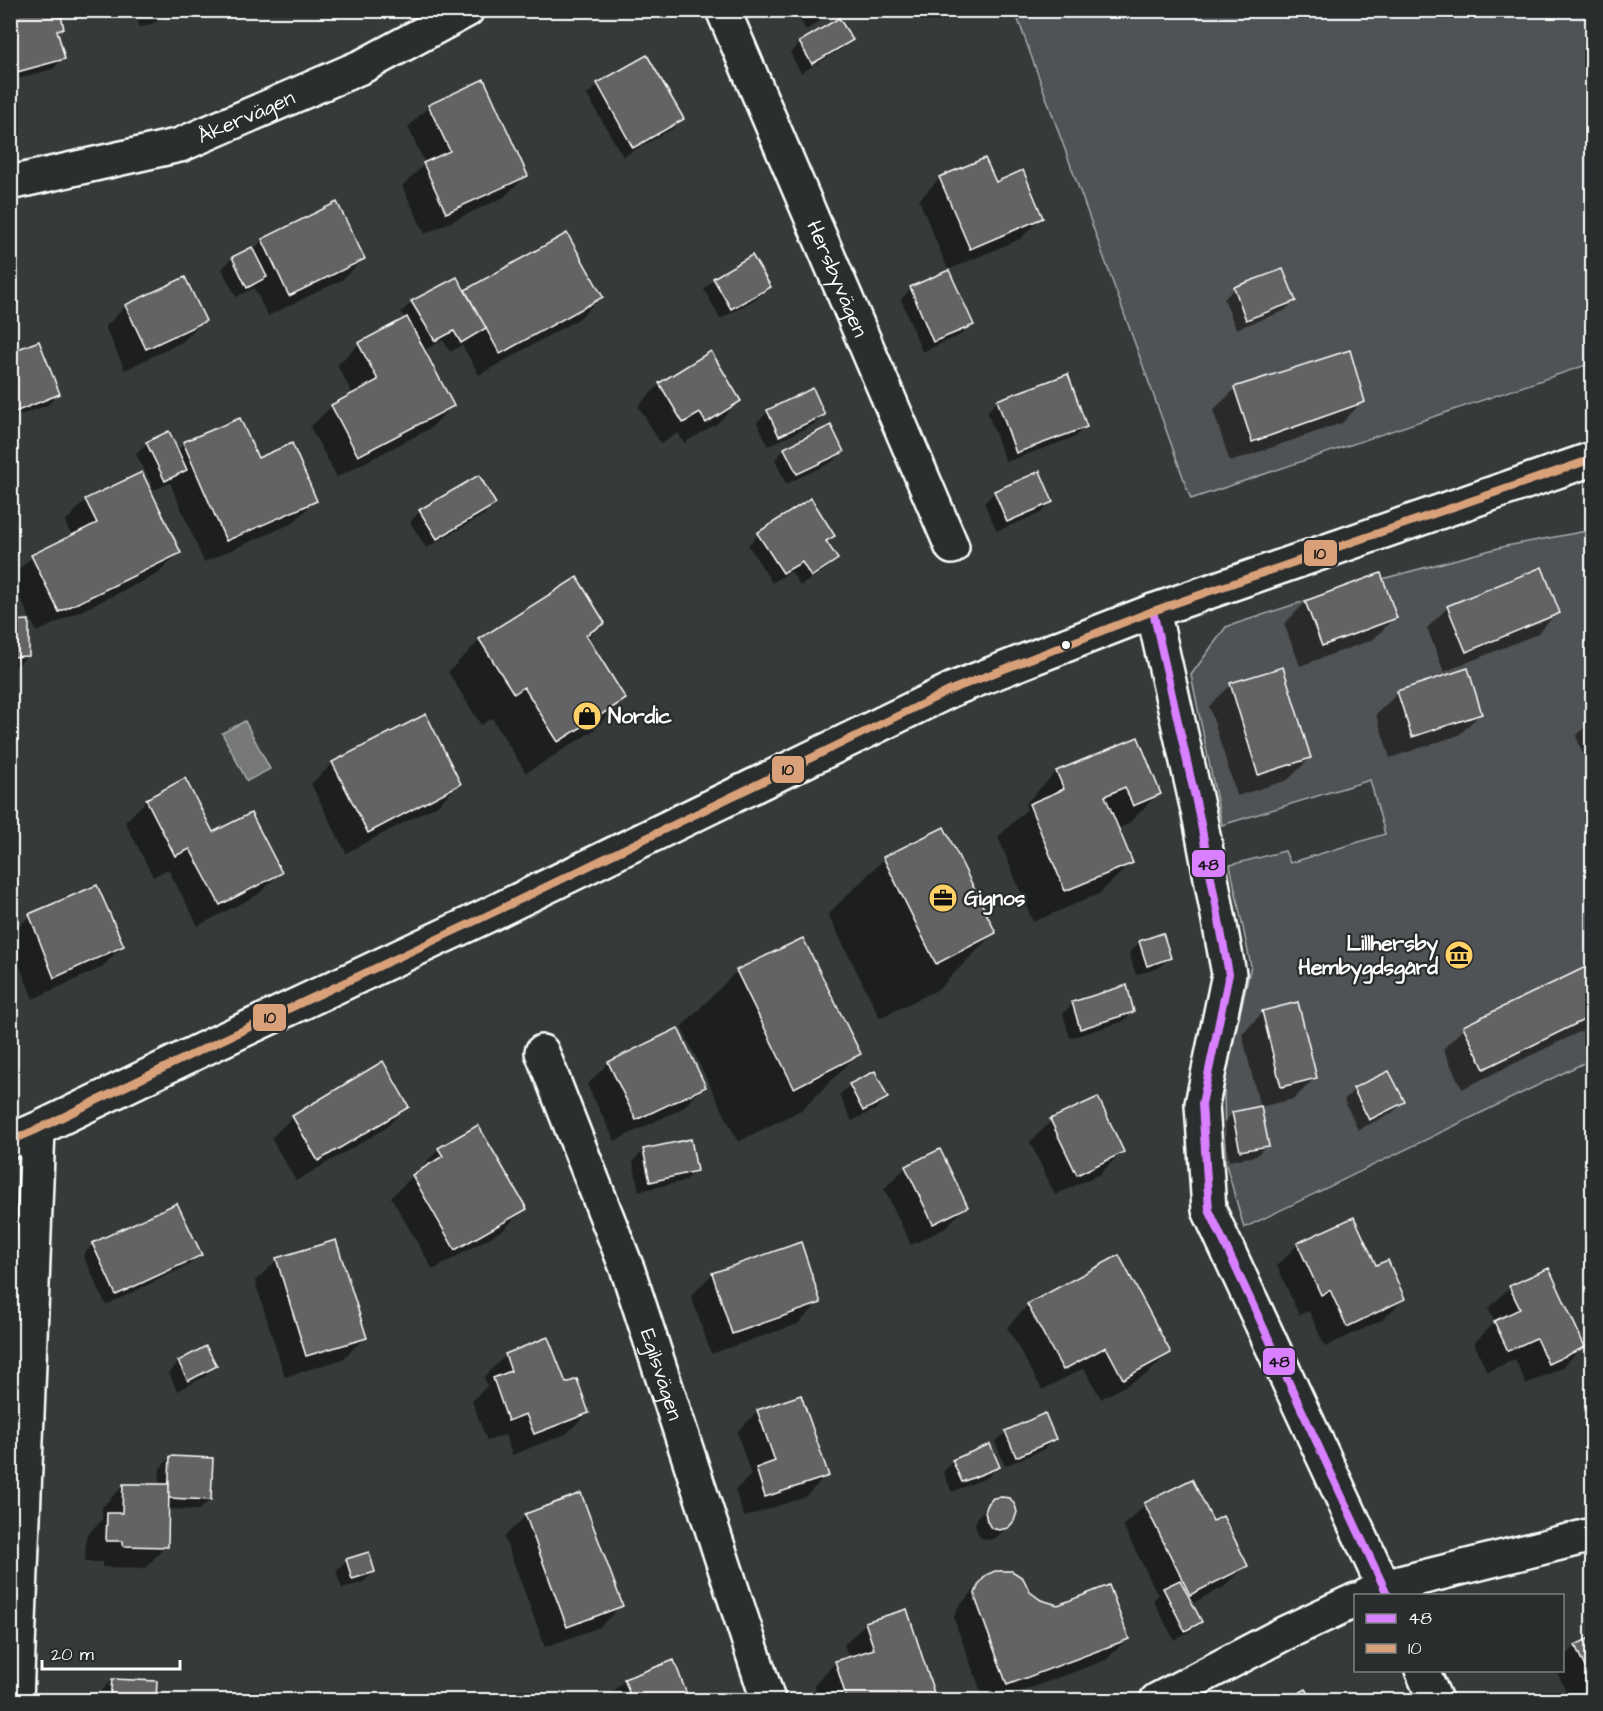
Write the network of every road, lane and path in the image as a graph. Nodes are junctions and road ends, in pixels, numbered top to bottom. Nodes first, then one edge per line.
1 (467, 10) edge
2 (723, 10) edge
3 (10, 183) edge
4 (1593, 459) edge
5 (952, 547) dead end
6 (1153, 611) junction
7 (542, 1052) dead end
8 (24, 1135) edge
9 (1593, 1535) edge
10 (1373, 1594) edge
11 (1377, 1594) edge
12 (1354, 1603) edge
13 (1422, 1672) edge
14 (16, 1701) edge
15 (768, 1701) edge
16 (1157, 1701) edge
17 (1435, 1701) edge

1 - 3 street, Åkervägen
2 - 5 street, Hersbyvägen
4 - 6 street
6 - 8 street
6 - 10 street
7 - 15 street, Egilsvägen
8 - 14 street
9 - 11 street
12 - 16 street
13 - 17 street

